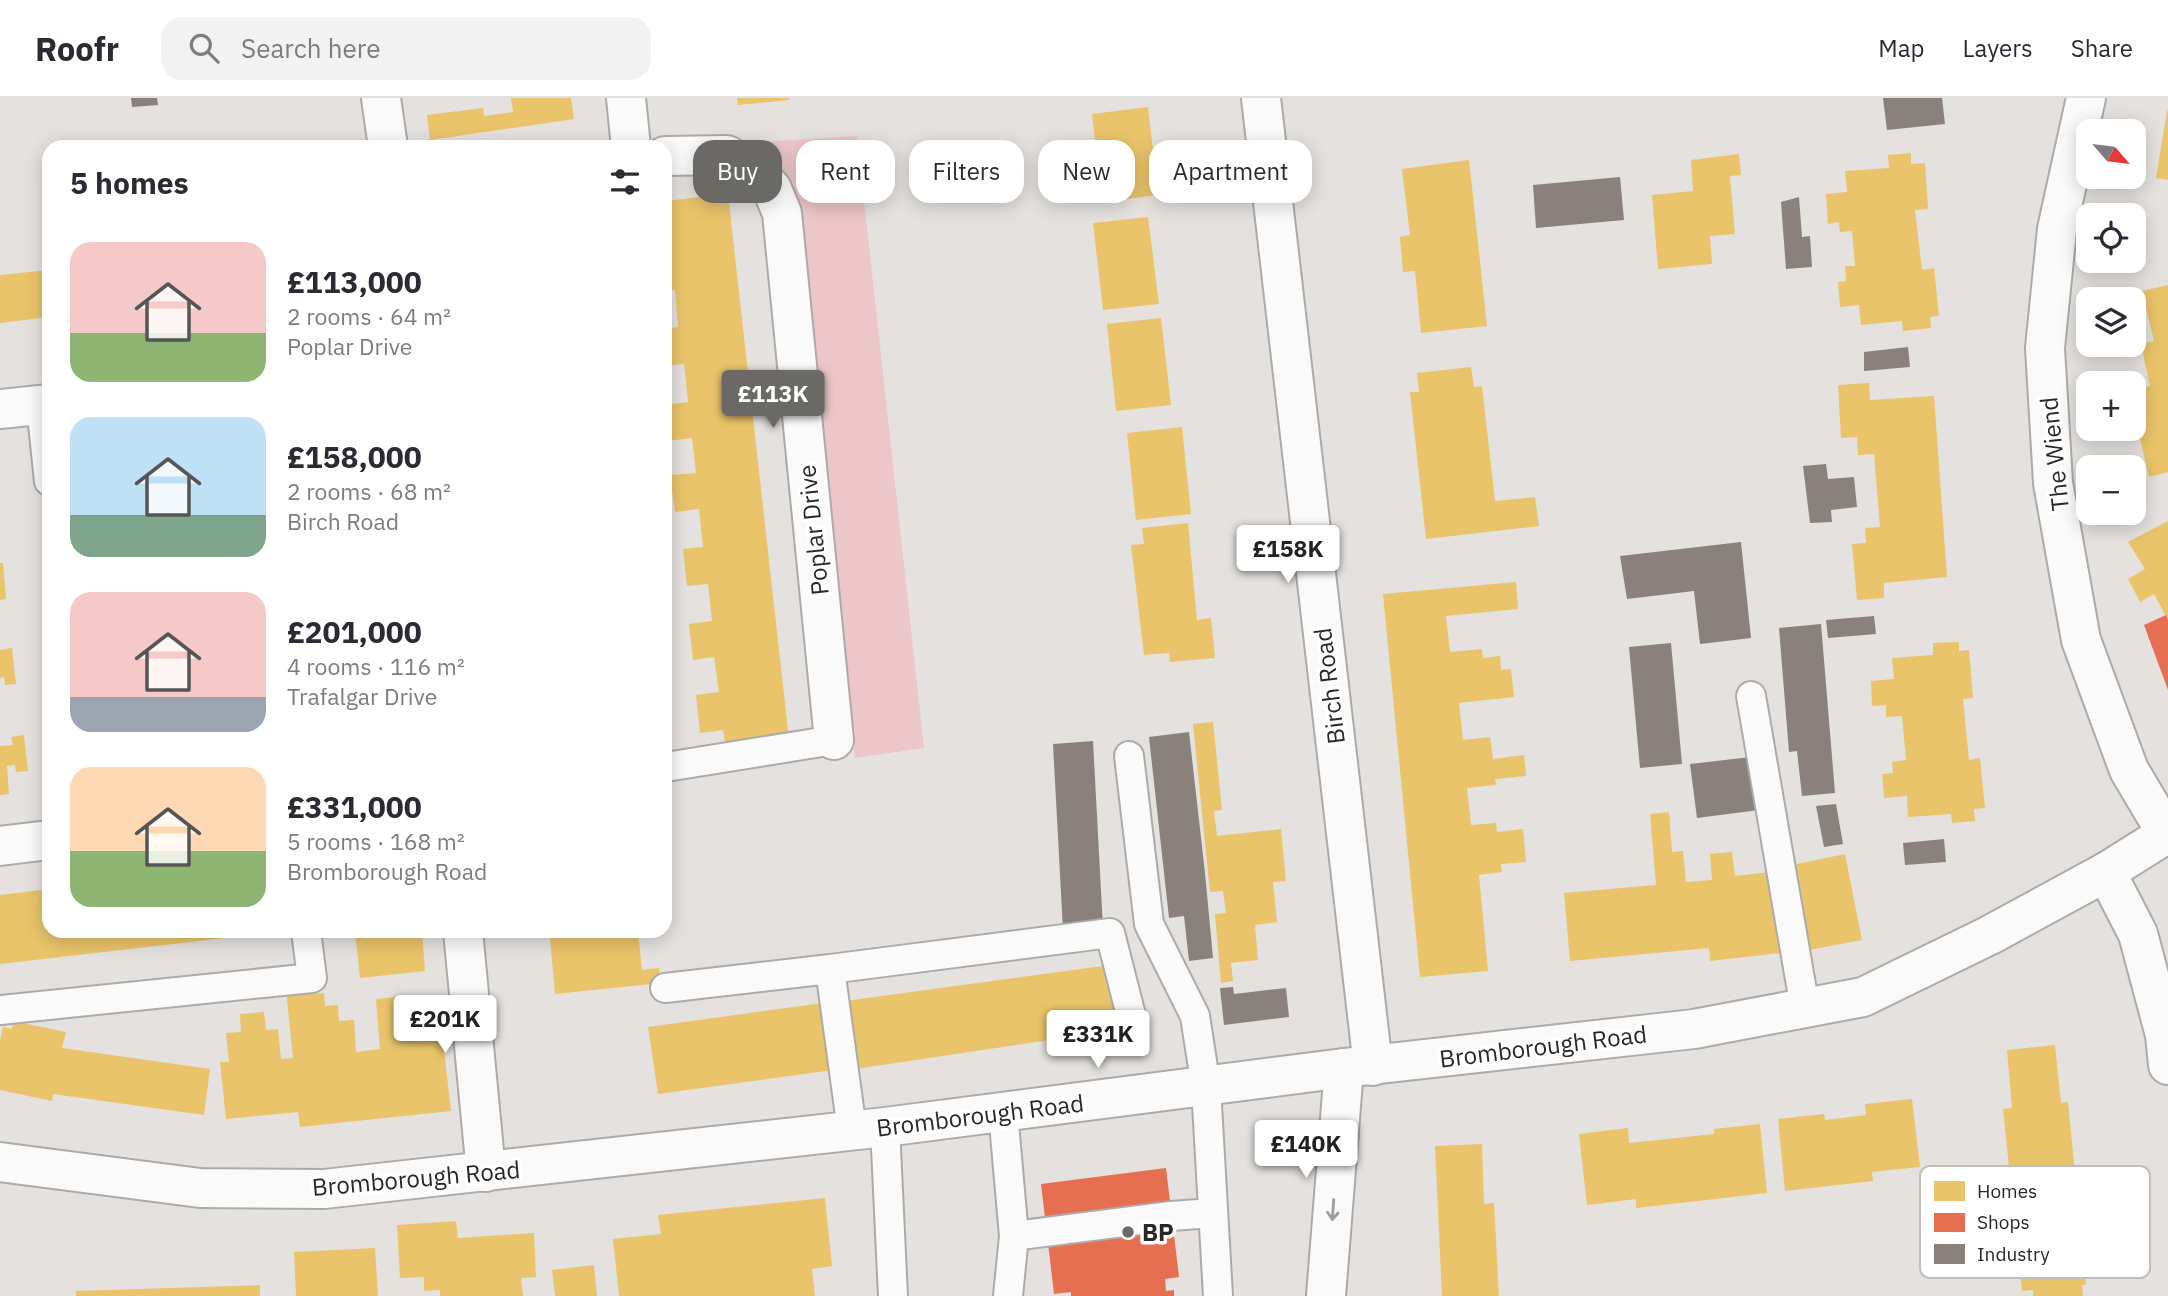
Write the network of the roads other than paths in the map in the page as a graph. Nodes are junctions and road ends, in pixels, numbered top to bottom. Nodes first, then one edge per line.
1 (381, 98) edge
2 (626, 98) edge
3 (1261, 98) edge
4 (2086, 98) edge
5 (387, 140) edge
6 (630, 140) edge
7 (672, 156) edge
8 (42, 404) edge
9 (0, 410) edge
10 (1751, 696) dead end
11 (834, 740) joint
12 (1129, 756) dead end
13 (672, 764) edge
14 (2167, 834) edge
15 (42, 841) edge
16 (0, 846) edge
17 (2106, 872) junction
18 (307, 938) edge
19 (464, 938) edge
20 (830, 969) junction
21 (665, 988) dead end
22 (1805, 1008) junction
23 (0, 1010) edge
24 (1134, 1027) dead end
25 (2168, 1065) edge
26 (1358, 1067) junction
27 (1206, 1087) junction
28 (1003, 1112) junction
29 (868, 1128) junction
30 (0, 1161) edge
31 (486, 1172) junction
32 (1213, 1213) junction
33 (1014, 1236) junction
34 (893, 1296) edge
35 (1008, 1296) edge
36 (1218, 1296) edge
37 (1326, 1296) edge

1 - 5 street
2 - 6 street
3 - 26 street, Birch Road
4 - 14 street, The Wiend
7 - 11 street, Poplar Drive
8 - 9 street
10 - 22 lane
11 - 13 lane
12 - 27 lane
14 - 17 street, Bromborough Road
15 - 16 street
17 - 22 street, Bromborough Road
17 - 25 street
18 - 23 lane
19 - 31 street
20 - 21 lane
20 - 24 lane
20 - 29 lane
22 - 26 street, Bromborough Road
26 - 27 street, Bromborough Road
26 -> 37 street, Birch Road
27 - 28 street, Bromborough Road
27 - 32 lane
28 - 29 street, Bromborough Road
28 - 33 lane
29 - 31 street, Bromborough Road
29 - 34 lane
30 - 31 street, Bromborough Road
32 - 33 lane
32 - 36 lane
33 - 35 lane

